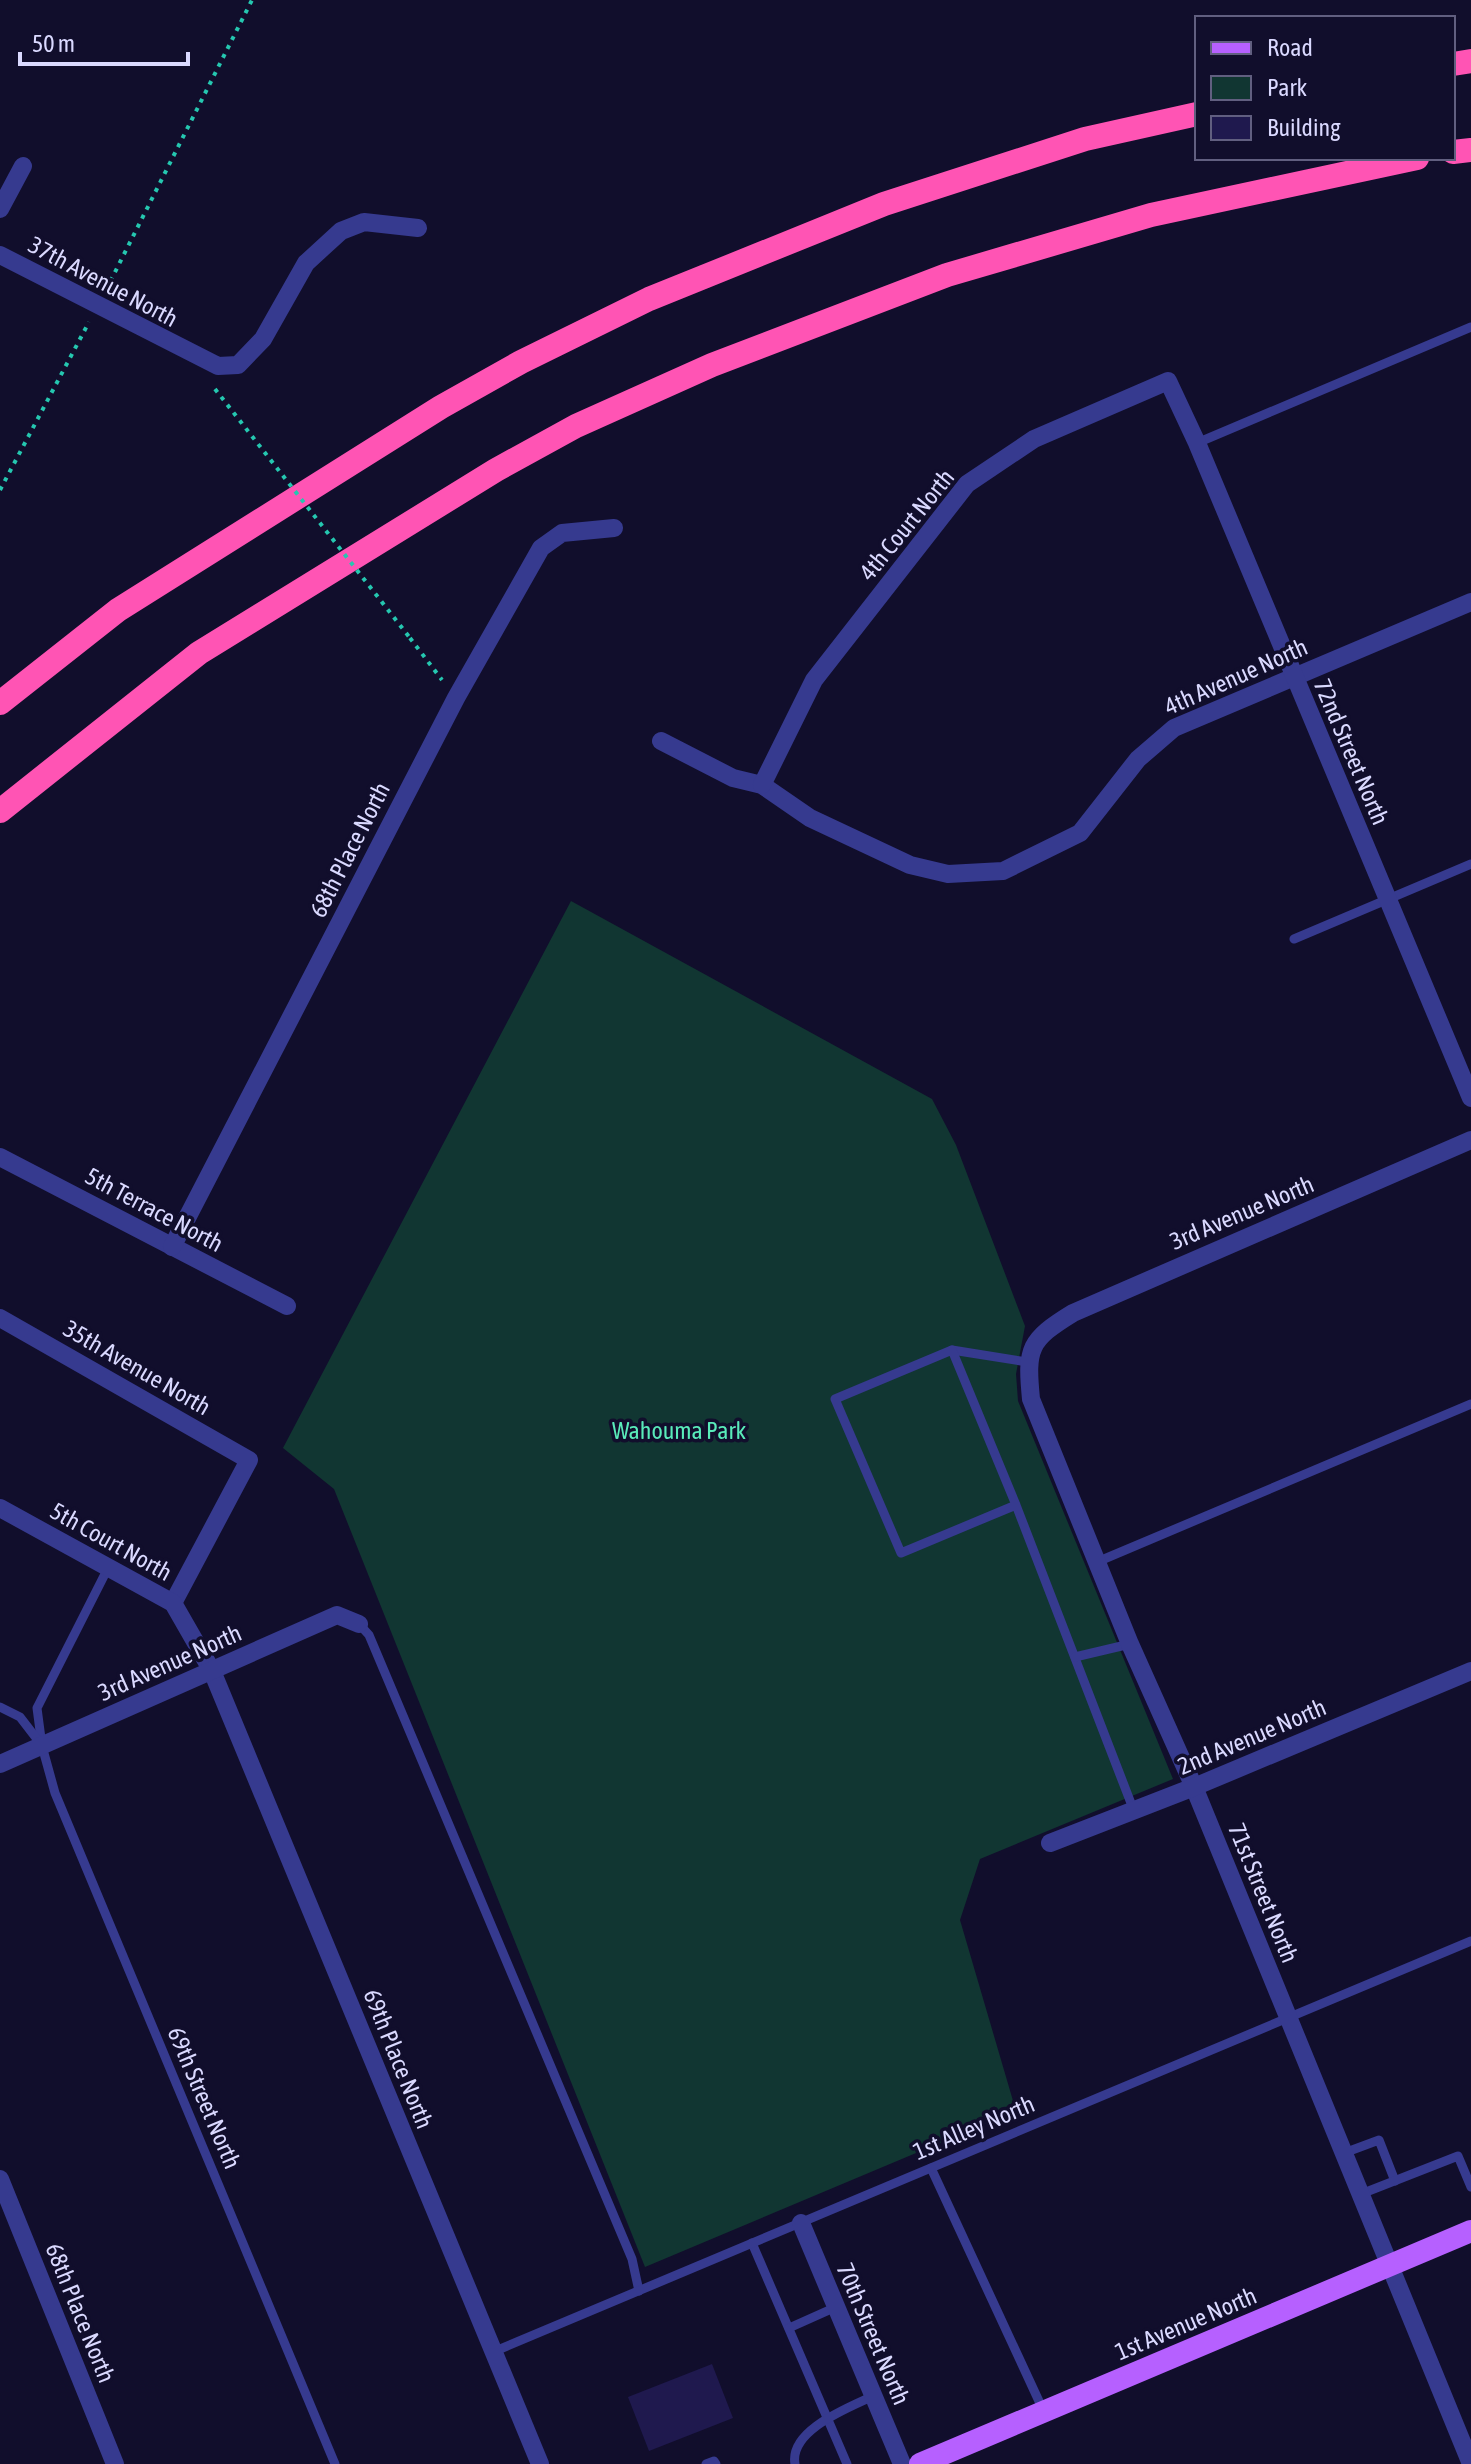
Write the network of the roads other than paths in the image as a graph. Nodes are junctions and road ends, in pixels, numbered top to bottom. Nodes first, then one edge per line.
1 (1195, 114) edge
2 (1408, 160) edge
3 (23, 166) dead end
4 (0, 209) edge
5 (418, 228) dead end
6 (0, 255) edge
7 (1471, 327) edge
8 (1168, 381) joint
9 (1197, 443) junction
10 (614, 528) dead end
11 (1471, 602) edge
12 (1293, 676) junction
13 (0, 703) edge
14 (661, 741) dead end
15 (762, 785) junction
16 (0, 811) edge
17 (1471, 864) edge
18 (1388, 899) junction
19 (1294, 939) dead end
20 (1471, 1098) edge
21 (1471, 1140) edge
22 (0, 1157) edge
23 (172, 1247) junction
24 (287, 1306) dead end
25 (0, 1318) edge
26 (952, 1350) junction
27 (1027, 1362) junction
28 (1471, 1404) edge
29 (1016, 1505) junction
30 (0, 1508) edge
31 (1097, 1562) junction
32 (108, 1568) junction
33 (173, 1603) junction
34 (359, 1624) joint
35 (1130, 1644) junction
36 (1075, 1657) junction
37 (212, 1671) junction
38 (1471, 1671) edge
39 (0, 1707) edge
40 (42, 1746) junction
41 (0, 1764) edge
42 (1194, 1787) junction
43 (1134, 1811) junction
44 (1050, 1843) dead end
45 (1471, 1941) edge
46 (1288, 2018) junction
47 (1344, 2153) junction
48 (931, 2168) junction
49 (0, 2179) edge
50 (1395, 2181) junction
51 (1471, 2187) edge
52 (1361, 2194) junction
53 (801, 2223) junction
54 (1471, 2231) edge
55 (752, 2243) junction
56 (1391, 2265) junction
57 (639, 2291) junction
58 (836, 2307) junction
59 (789, 2328) junction
60 (493, 2352) junction
61 (873, 2396) junction
62 (1044, 2412) junction
63 (828, 2418) junction
64 (115, 2464) edge
65 (335, 2464) edge
66 (540, 2464) edge
67 (706, 2464) edge
68 (716, 2464) edge
69 (795, 2464) edge
70 (847, 2464) edge
71 (902, 2464) edge
72 (920, 2464) edge
73 (1471, 2464) edge

1 - 13 highway
2 - 16 highway
3 - 4 street
5 - 6 street, 37th Avenue North
7 - 9 lane
8 - 9 street, 72nd Street North
8 - 15 street, 4th Court North
9 - 12 street, 72nd Street North
10 - 23 street, 68th Place North
11 - 12 street, 4th Avenue North
12 - 15 street, 4th Avenue North
12 - 18 street, 72nd Street North
14 - 15 street, 4th Avenue North
17 - 18 lane
18 - 19 lane
18 - 20 street, 72nd Street North
21 - 27 street, 3rd Avenue North
22 - 23 street, 5th Terrace North
23 - 24 street, 5th Terrace North
25 - 33 street, 35th Avenue North
26 - 27 lane
26 - 29 lane
26 - 29 lane
27 - 31 street, 71st Street North
28 - 31 lane
29 - 36 lane
30 - 32 street, 5th Court North
31 - 35 street, 71st Street North
32 - 33 street, 5th Court North
32 - 40 lane
33 - 37 street, 5th Court North
34 - 37 street, 3rd Avenue North
34 - 57 lane
35 - 36 lane
35 - 42 street, 71st Street North
36 - 43 lane
37 - 40 street, 3rd Avenue North
37 - 60 street, 69th Place North
38 - 42 street, 2nd Avenue North
39 - 40 lane
40 - 41 street, 3rd Avenue North
40 - 65 lane, 69th Street North
42 - 43 street, 2nd Avenue North
42 - 46 street, 71st Street North
43 - 44 street, 2nd Avenue North
45 - 46 lane, 1st Alley North
46 - 47 street, 71st Street North
46 - 48 lane, 1st Alley North
47 - 50 lane
47 - 52 street, 71st Street North
48 - 53 lane, 1st Alley North
48 - 62 lane
49 - 64 street, 68th Place North
50 - 51 lane
50 - 52 lane
52 - 56 street, 71st Street North
53 - 55 lane, 1st Alley North
53 - 58 street, 70th Street North
54 - 56 main road, 1st Avenue North
55 - 57 lane, 1st Alley North
55 - 59 lane
56 - 62 main road, 1st Avenue North
56 - 73 street, 71st Street North
57 - 60 lane, 1st Alley North
58 - 59 lane
58 - 61 street, 70th Street North
59 - 63 lane
60 - 66 street, 69th Place North
61 - 63 lane
61 - 71 street, 70th Street North
62 - 72 main road, 1st Avenue North
63 - 69 lane
63 - 70 lane
67 - 68 lane

